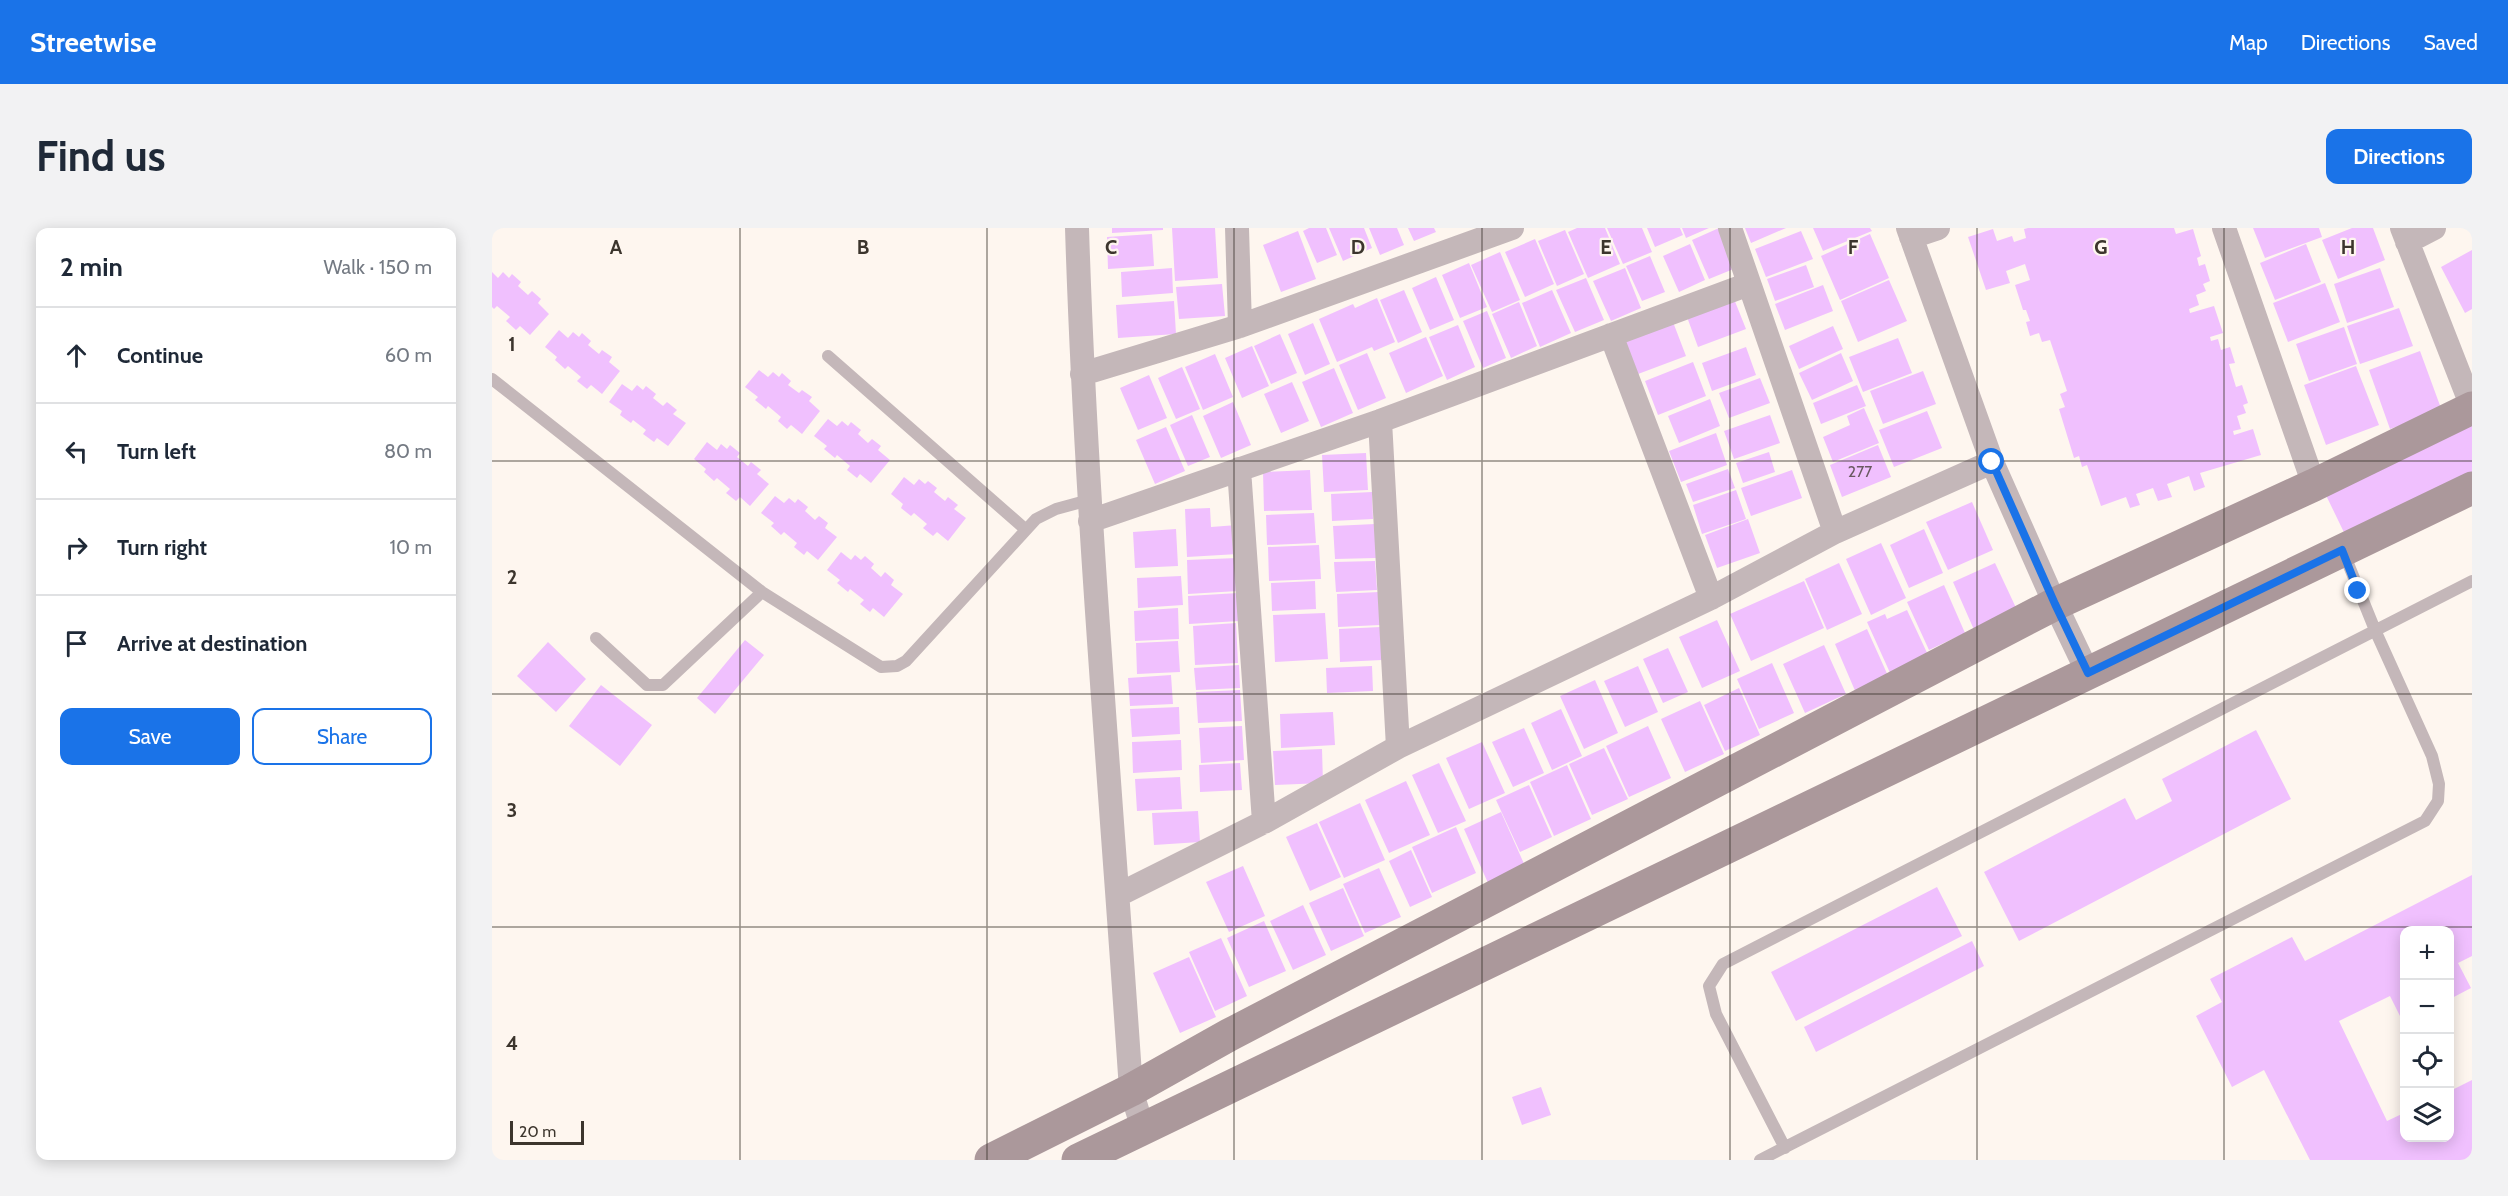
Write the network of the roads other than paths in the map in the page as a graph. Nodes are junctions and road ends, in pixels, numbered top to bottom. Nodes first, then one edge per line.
1 (1077, 228) edge
2 (1237, 228) edge
3 (1512, 228) edge
4 (1730, 228) edge
5 (1938, 228) edge
6 (2224, 228) edge
7 (2434, 228) edge
8 (1910, 232) edge
9 (2405, 235) edge
10 (1749, 284) junction
11 (1240, 326) junction
12 (1611, 336) junction
13 (828, 356) dead end
14 (1082, 374) junction
15 (492, 379) edge
16 (2472, 408) edge
17 (1380, 421) junction
18 (1992, 462) junction
19 (1239, 470) junction
20 (2314, 485) junction
21 (2472, 488) edge
22 (1089, 511) junction
23 (1025, 529) junction
24 (1835, 532) junction
25 (2342, 550) junction
26 (2472, 581) edge
27 (762, 592) junction
28 (1711, 598) junction
29 (2055, 604) junction
30 (2375, 630) junction
31 (596, 638) dead end
32 (2088, 673) junction
33 (1398, 747) junction
34 (1264, 822) junction
35 (1118, 895) junction
36 (1131, 1090) junction
37 (1143, 1129) junction
38 (1785, 1148) junction
39 (991, 1160) edge
40 (1078, 1160) edge
41 (1760, 1160) edge

1 - 14 street
2 - 11 street
3 - 11 street
4 - 10 street
5 - 8 street
6 - 20 street
7 - 9 street
8 - 18 street
9 - 16 street
10 - 12 street
10 - 24 street
11 - 14 street
12 - 17 street
12 - 28 street
13 - 23 lane
14 - 22 street
15 - 27 lane
16 - 20 street
17 - 19 street
17 - 33 street
18 - 24 street
18 - 29 street
19 - 22 street
19 - 34 street
20 - 29 street
21 - 25 street
22 - 23 lane
22 - 35 street
23 - 27 lane
24 - 28 street
25 - 30 lane
25 - 32 street
26 - 30 lane
27 - 31 lane
28 - 33 street
29 - 32 street
29 - 36 street
30 - 38 lane
30 - 38 lane
32 - 37 street
33 - 34 street
34 - 35 street
35 - 36 street
36 - 37 street
36 - 39 street
37 - 40 street
38 - 41 lane

